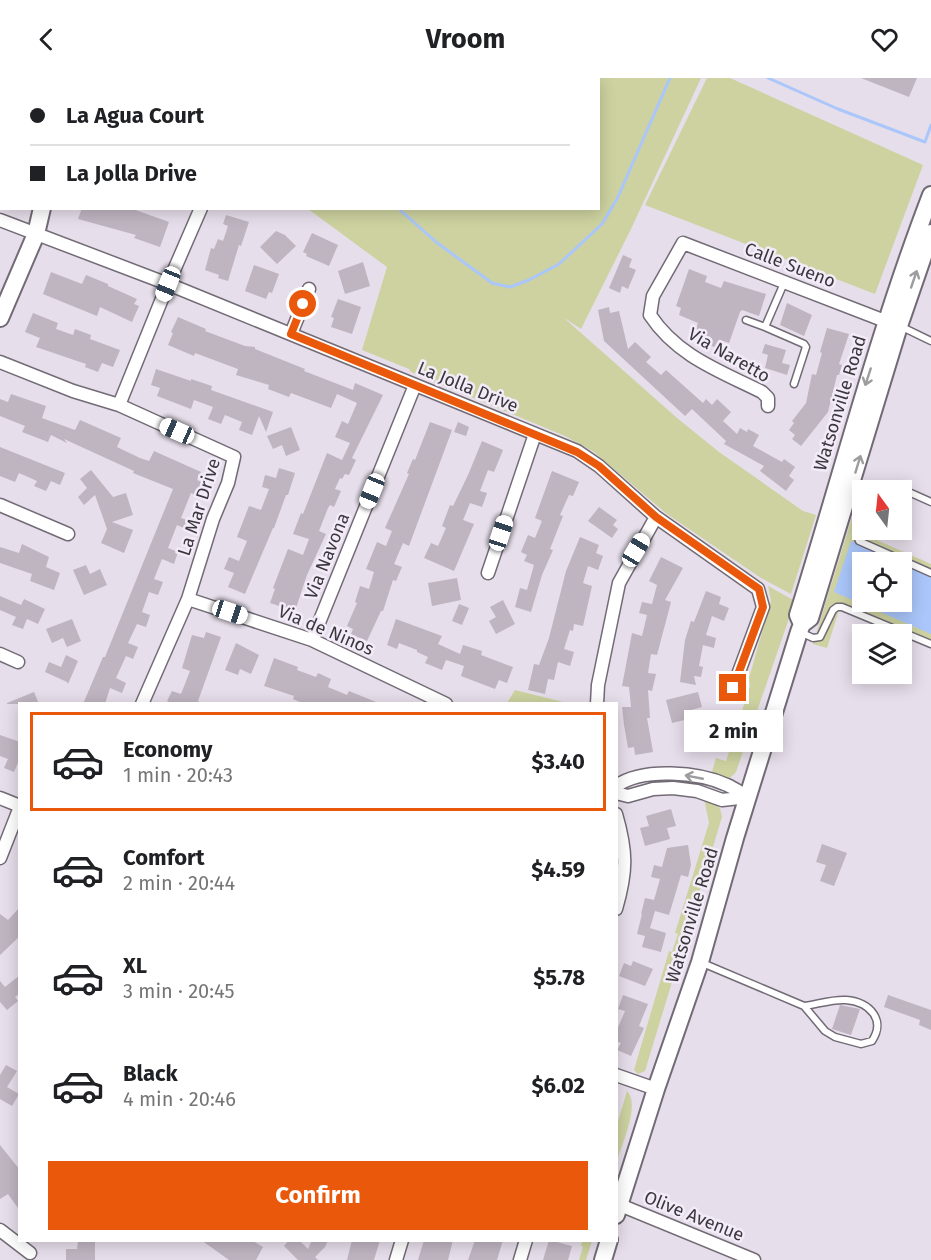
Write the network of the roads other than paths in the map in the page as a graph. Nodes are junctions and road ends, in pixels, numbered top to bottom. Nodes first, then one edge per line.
1 (931, 195) edge
2 (42, 210) edge
3 (200, 210) edge
4 (0, 220) edge
5 (931, 233) edge
6 (36, 234) junction
7 (683, 243) joint
8 (784, 283) junction
9 (168, 284) junction
10 (309, 289) dead end
11 (0, 318) edge
12 (746, 320) dead end
13 (892, 323) junction
14 (765, 327) junction
15 (291, 334) junction
16 (931, 341) edge
17 (0, 362) edge
18 (794, 384) dead end
19 (415, 385) junction
20 (119, 405) junction
21 (768, 406) dead end
22 (535, 434) junction
23 (912, 494) edge
24 (848, 497) junction
25 (852, 499) edge
26 (931, 502) edge
27 (0, 505) edge
28 (656, 517) junction
29 (68, 534) dead end
30 (828, 537) junction
31 (859, 540) edge
32 (488, 573) dead end
33 (931, 573) edge
34 (188, 599) junction
35 (801, 628) junction
36 (312, 640) junction
37 (931, 644) edge
38 (0, 654) edge
39 (18, 662) dead end
40 (733, 688) dead end
41 (143, 702) edge
42 (442, 702) edge
43 (597, 702) edge
44 (618, 785) edge
45 (618, 794) edge
46 (748, 797) junction
47 (0, 798) edge
48 (18, 805) edge
49 (18, 811) edge
50 (618, 821) edge
51 (0, 858) edge
52 (618, 902) edge
53 (700, 962) junction
54 (804, 1006) junction
55 (618, 1076) edge
56 (656, 1089) junction
57 (618, 1210) edge
58 (0, 1230) edge
59 (401, 1242) edge
60 (525, 1242) edge
61 (608, 1242) edge
62 (30, 1254) dead end
63 (396, 1260) edge
64 (520, 1260) edge
65 (603, 1260) edge
66 (754, 1260) edge

1 - 13 main road, Watsonville Road
2 - 6 main road
3 - 9 street
4 - 6 street, La Jolla Drive
13 -> 5 main road, Watsonville Road
6 - 9 street, La Jolla Drive
6 - 11 main road
7 - 8 street, Calle Sueno
7 - 21 street, Via Naretto
8 - 13 street, Calle Sueno
8 - 14 lane
9 - 15 street, La Jolla Drive
9 - 20 street
10 - 15 street
12 - 14 lane
13 - 16 lane
24 -> 13 main road, Watsonville Road
13 -> 30 main road, Watsonville Road
14 - 18 lane
15 - 19 street, La Jolla Drive
17 - 20 street, La Mar Drive
19 - 22 street, La Jolla Drive
19 - 36 street, Via Navona
20 - 34 street, La Mar Drive
22 - 28 street, La Jolla Drive
22 - 32 street
23 - 26 lane
24 - 25 lane
24 - 30 main road, Watsonville Road
27 - 29 street
28 - 40 street, La Jolla Drive
28 - 43 street
30 - 35 main road, Watsonville Road
31 - 33 lane
34 - 36 street, Via de Ninos
34 - 41 street, La Mar Drive
35 - 37 lane
35 - 46 main road, Watsonville Road
36 - 42 street, Via de Ninos
38 - 39 street
46 -> 44 street
45 - 46 street
46 - 53 main road, Watsonville Road
47 - 48 street
49 - 51 street
50 - 52 street
53 - 54 lane
53 - 56 main road, Watsonville Road
54 - 54 lane
55 - 56 street
56 - 57 main road, Watsonville Road
57 - 66 street, Olive Avenue
58 - 62 street
59 - 63 street
60 - 64 street
61 - 65 main road

